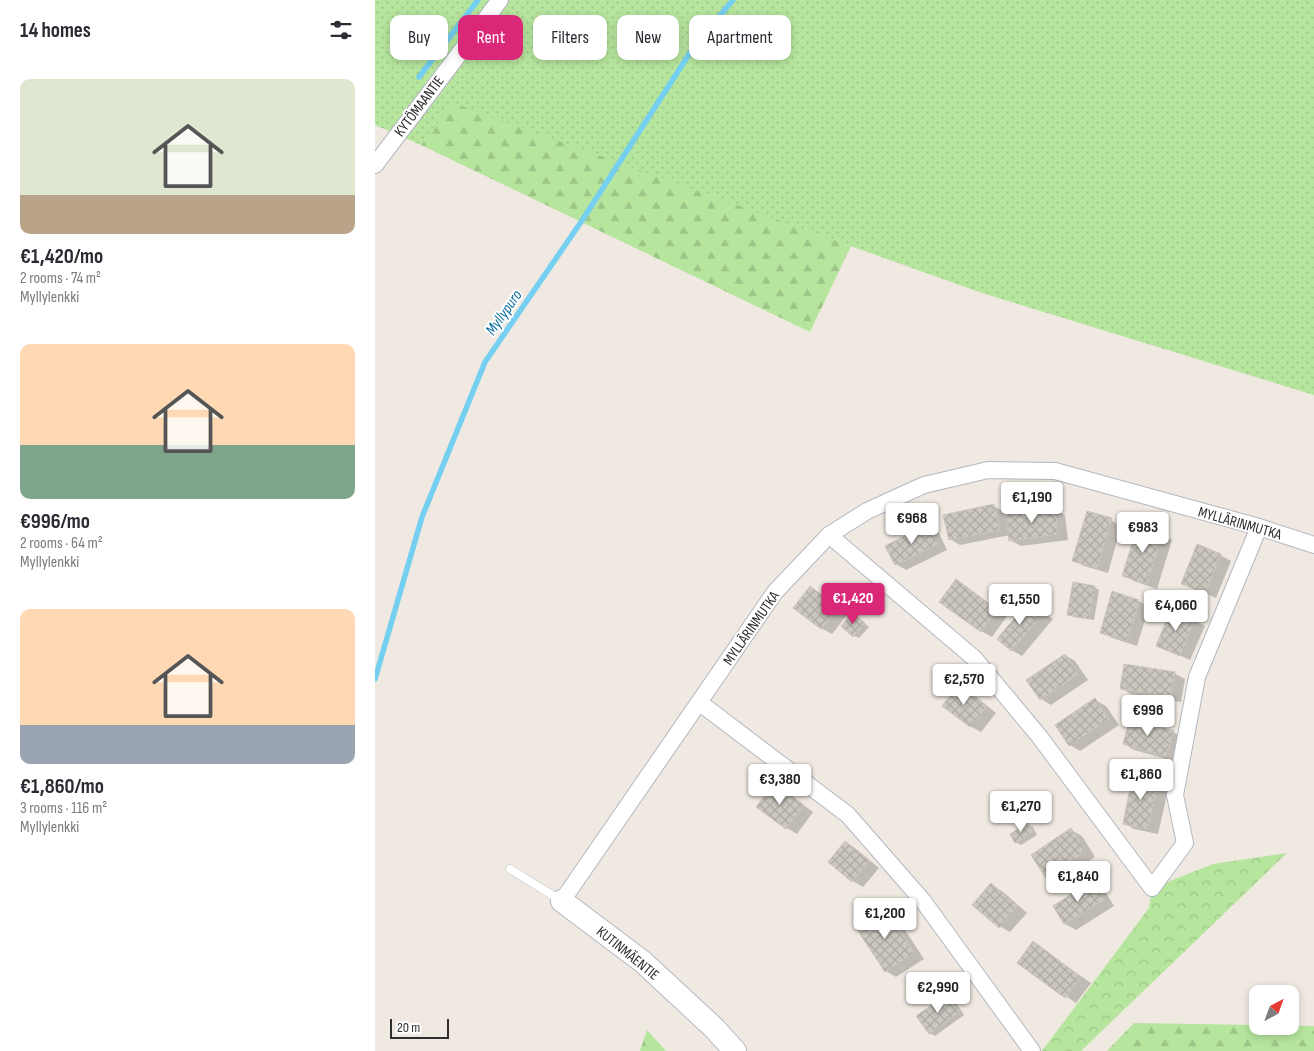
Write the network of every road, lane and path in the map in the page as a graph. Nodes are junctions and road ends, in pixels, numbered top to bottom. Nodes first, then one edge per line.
1 (499, 0) edge
2 (375, 165) edge
3 (1259, 527) junction
4 (829, 535) junction
5 (1314, 545) edge
6 (700, 703) junction
7 (511, 869) dead end
8 (562, 901) junction
9 (735, 1051) edge
10 (1032, 1051) edge

1 - 2 street, KYTÖMAANTIE
3 - 4 street, MYLLÄRINMUTKA
3 - 4 street
3 - 5 street, MYLLÄRINMUTKA
4 - 6 street, MYLLÄRINMUTKA
6 - 8 street, MYLLÄRINMUTKA
6 - 10 street
7 - 8 lane, KUTINMÄENTIE
8 - 9 street, KUTINMÄENTIE

